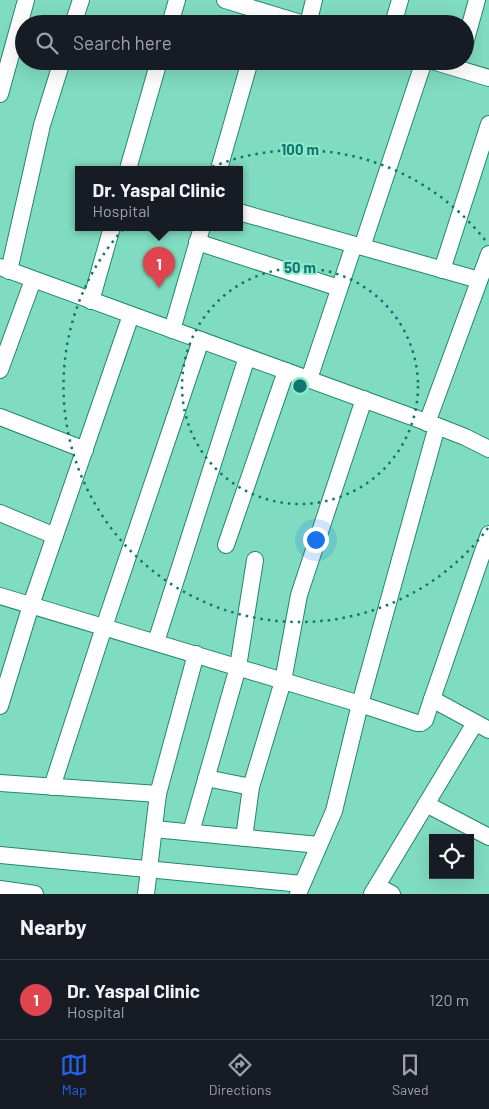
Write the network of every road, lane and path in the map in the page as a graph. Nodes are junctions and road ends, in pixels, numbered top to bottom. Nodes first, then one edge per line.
1 (26, 0) edge
2 (81, 0) edge
3 (177, 0) edge
4 (225, 0) edge
5 (314, 0) edge
6 (400, 0) edge
7 (477, 0) edge
8 (22, 15) edge
9 (76, 15) edge
10 (173, 15) edge
11 (257, 15) edge
12 (309, 15) edge
13 (396, 15) edge
14 (473, 15) edge
15 (15, 40) edge
16 (59, 70) edge
17 (156, 70) edge
18 (247, 70) edge
19 (421, 70) edge
20 (471, 70) edge
21 (489, 78) edge
22 (0, 94) edge
23 (489, 124) edge
24 (129, 166) edge
25 (219, 166) edge
26 (243, 213) edge
27 (111, 231) edge
28 (200, 234) edge
29 (358, 246) junction
30 (489, 254) edge
31 (4, 269) edge
32 (442, 270) junction
33 (33, 280) junction
34 (479, 280) junction
35 (340, 288) junction
36 (91, 300) junction
37 (131, 315) junction
38 (172, 330) junction
39 (201, 340) junction
40 (247, 357) junction
41 (0, 370) edge
42 (286, 371) junction
43 (309, 379) junction
44 (364, 399) junction
45 (0, 417) edge
46 (432, 425) junction
47 (489, 449) edge
48 (85, 450) junction
49 (0, 513) edge
50 (489, 534) edge
51 (55, 536) junction
52 (226, 545) dead end
53 (254, 560) dead end
54 (0, 596) edge
55 (31, 605) junction
56 (104, 627) junction
57 (156, 642) junction
58 (196, 654) junction
59 (238, 667) junction
60 (283, 681) junction
61 (432, 700) junction
62 (360, 704) junction
63 (0, 706) edge
64 (482, 726) edge
65 (206, 778) junction
66 (0, 783) edge
67 (52, 786) junction
68 (251, 787) junction
69 (158, 794) junction
70 (426, 804) junction
71 (154, 829) junction
72 (191, 832) junction
73 (489, 837) edge
74 (244, 838) junction
75 (319, 845) junction
76 (0, 855) edge
77 (149, 869) junction
78 (0, 889) edge
79 (300, 889) edge
80 (374, 890) edge
81 (35, 894) edge
82 (146, 894) edge
83 (392, 894) edge

1 - 8 street
2 - 9 street
3 - 10 street
4 - 11 street
5 - 12 street
6 - 13 street
7 - 14 street
15 - 22 street
16 - 31 street
17 - 24 street
18 - 25 street
19 - 29 street
20 - 21 street
23 - 32 street
26 - 29 street
27 - 36 street
28 - 35 street
28 - 38 street
29 - 32 street
29 - 35 street
30 - 34 street
31 - 33 street
32 - 34 street
33 - 36 street
33 - 41 street
34 - 46 street
35 - 43 street
36 - 37 street
37 - 38 street
37 - 48 street
38 - 39 street
39 - 40 street
39 - 56 street
40 - 42 street
40 - 57 street
42 - 43 street
42 - 52 street
43 - 44 street
44 - 46 street
44 - 60 street
45 - 48 street
46 - 47 street
46 - 62 street
48 - 51 street
49 - 51 street
50 - 61 street
51 - 55 street
53 - 59 street
54 - 55 street
55 - 56 street
55 - 63 street
56 - 57 street
56 - 67 street
57 - 58 street
58 - 59 street
58 - 69 street
59 - 60 street
59 - 65 street
60 - 62 street
60 - 68 street
61 - 62 street
61 - 64 street
62 - 75 street
64 - 70 street
65 - 68 street
65 - 72 street
66 - 67 street
67 - 69 street
68 - 74 street
69 - 71 street
70 - 73 street
70 - 80 street
71 - 72 street
71 - 77 street
72 - 74 street
74 - 75 street
75 - 79 street
76 - 77 street
77 - 79 street
77 - 82 street
78 - 81 street
80 - 83 street

